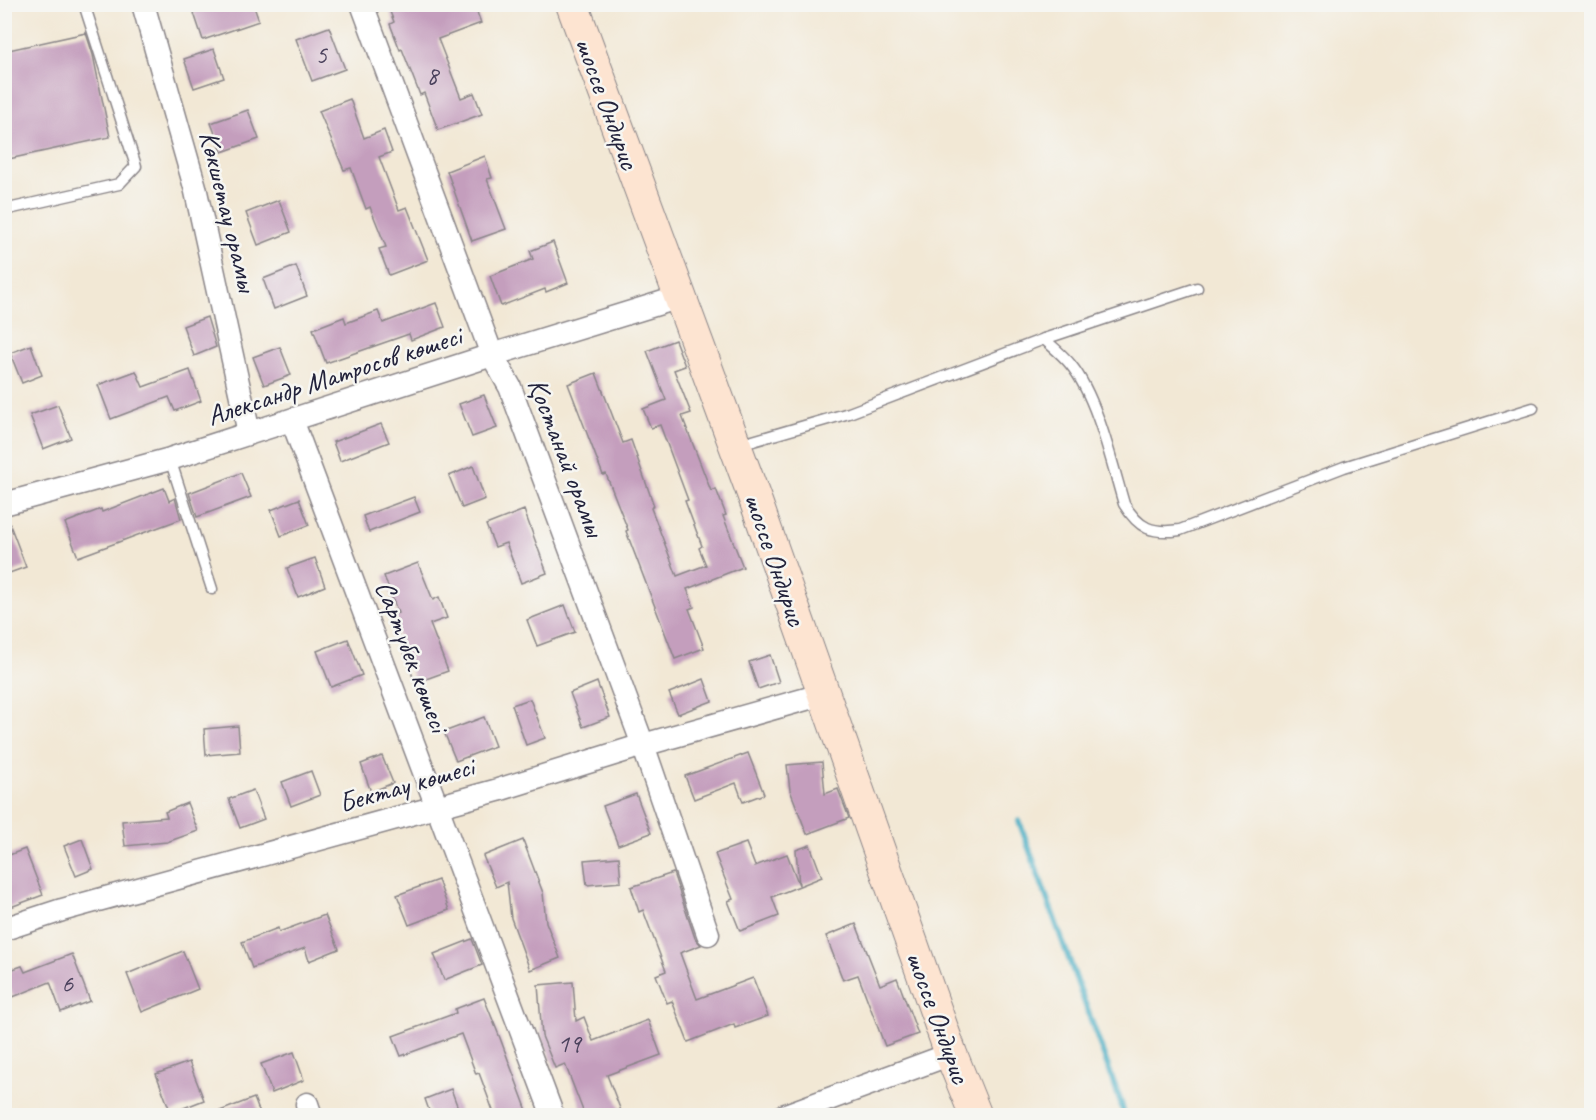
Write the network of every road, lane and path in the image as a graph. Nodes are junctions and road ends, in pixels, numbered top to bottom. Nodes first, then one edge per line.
1 (84, 4) edge
2 (143, 4) edge
3 (362, 4) edge
4 (572, 4) edge
5 (4, 210) edge
6 (1197, 288) dead end
7 (680, 297) junction
8 (1044, 339) junction
9 (492, 355) junction
10 (1533, 408) dead end
11 (292, 420) junction
12 (249, 433) junction
13 (736, 446) junction
14 (170, 459) junction
15 (4, 504) edge
16 (212, 589) dead end
17 (824, 694) junction
18 (643, 745) junction
19 (438, 806) junction
20 (4, 928) edge
21 (708, 934) dead end
22 (951, 1054) junction
23 (553, 1116) edge
24 (783, 1116) edge
25 (976, 1116) edge

1 - 5 lane
2 - 12 street, Көкшетау орамы
3 - 9 street, Қостанай орамы
4 - 7 main road, шоссе Ондирис
6 - 8 lane
7 - 9 street, Александр Матросов көшесі
7 - 13 main road, шоссе Ондирис
8 - 10 lane
8 - 13 lane
9 - 11 street, Александр Матросов көшесі
9 - 18 street, Қостанай орамы
11 - 12 street, Александр Матросов көшесі
11 - 19 street, Сартүбек көшесі
12 - 14 street, Александр Матросов көшесі
13 - 17 main road, шоссе Ондирис
14 - 15 street, Александр Матросов көшесі
14 - 16 lane
17 - 18 street, Бектау көшесі
17 - 22 main road, шоссе Ондирис
18 - 19 street, Бектау көшесі
18 - 21 street, Қостанай орамы
19 - 20 street, Бектау көшесі
19 - 23 street, Сартүбек көшесі
22 - 24 street
22 - 25 main road, шоссе Ондирис

